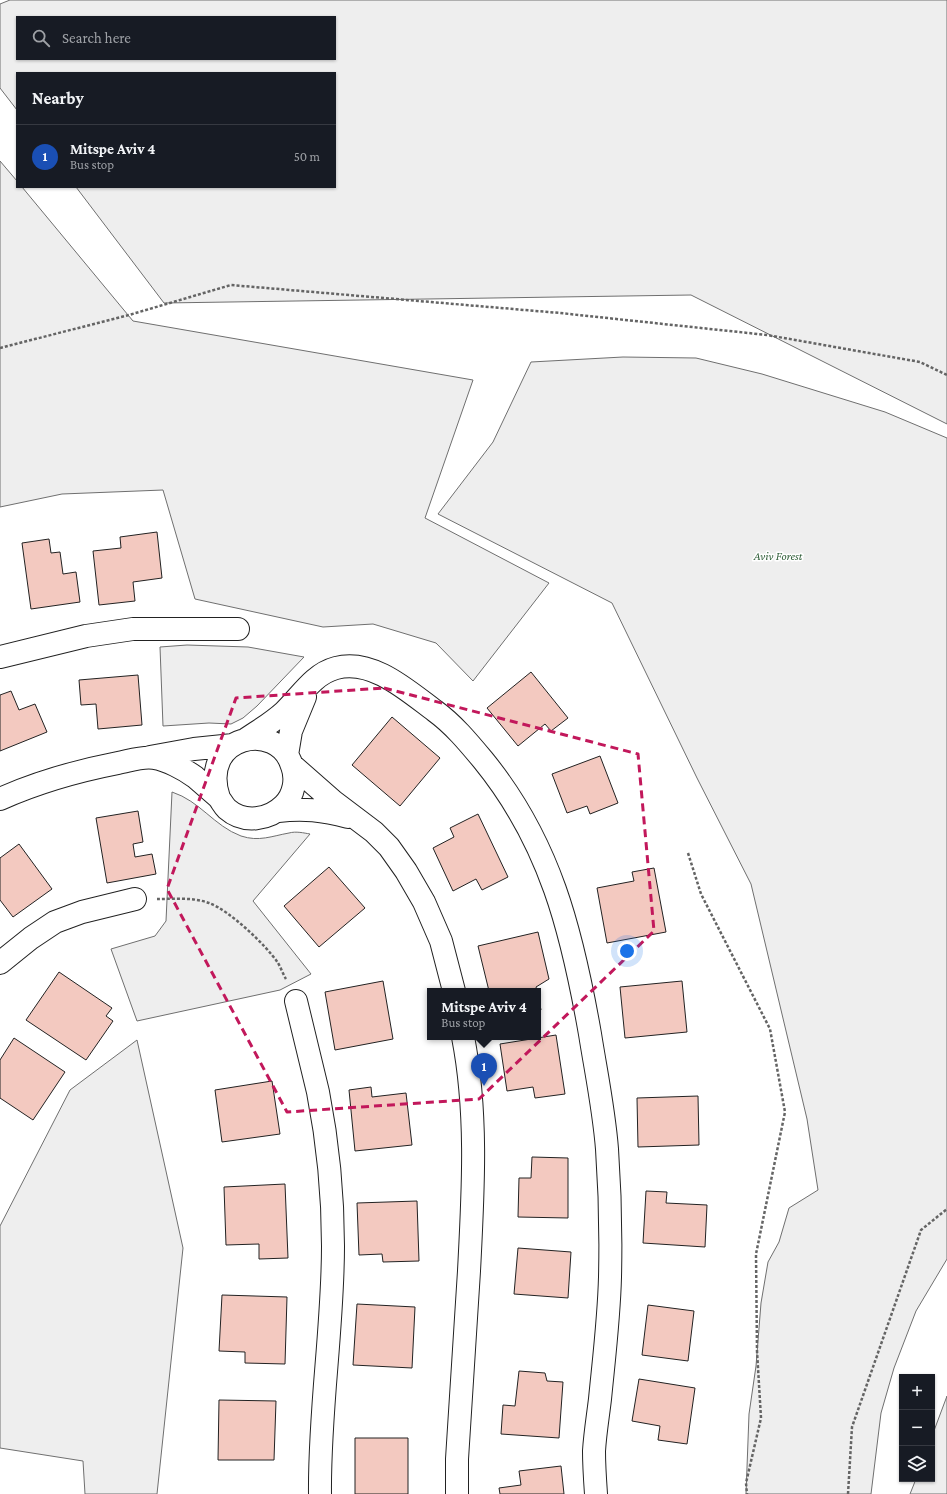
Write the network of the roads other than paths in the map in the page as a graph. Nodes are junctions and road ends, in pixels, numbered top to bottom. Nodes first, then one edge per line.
1 (238, 629) dead end
2 (0, 657) edge
3 (312, 683) junction
4 (239, 742) junction
5 (145, 758) junction
6 (290, 760) junction
7 (219, 798) junction
8 (0, 799) edge
9 (278, 812) junction
10 (358, 820) junction
11 (135, 899) road end
12 (0, 963) edge
13 (453, 988) edge
14 (296, 1001) road end
15 (463, 1040) edge
16 (320, 1494) edge
17 (457, 1494) edge
18 (596, 1494) edge

1 - 2 street
3 - 4 street
3 - 6 street
3 - 18 street
4 - 5 street
4 - 6 street
4 - 7 street
5 - 7 street
5 - 8 street
6 - 9 street
6 - 10 street
7 - 9 street
9 - 10 street
10 - 13 street
11 - 12 street
14 - 16 street
15 - 17 street

